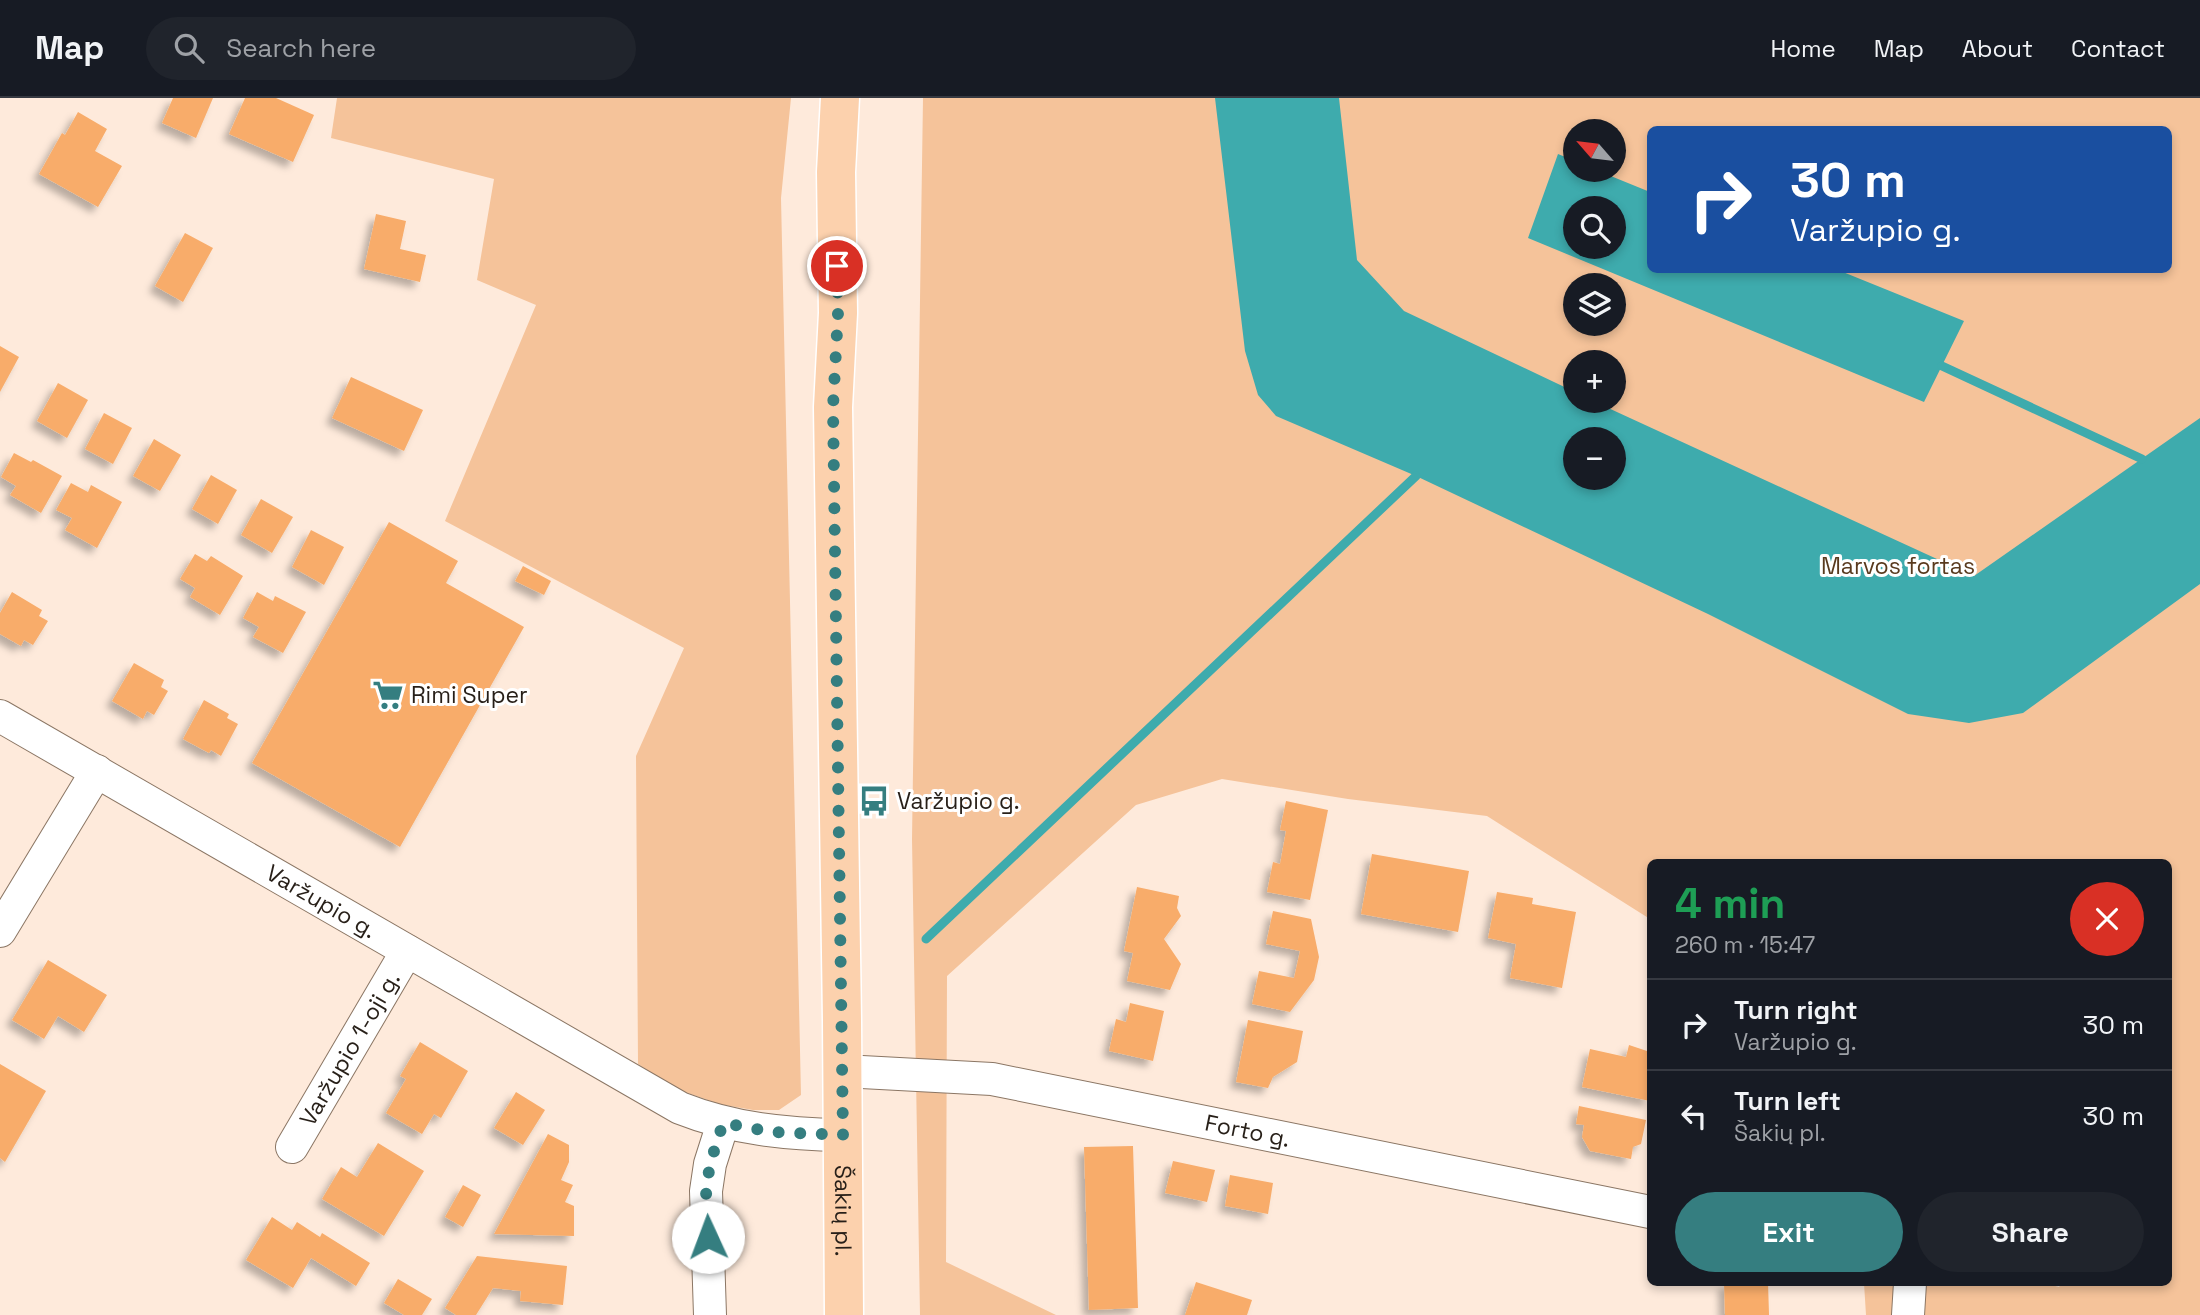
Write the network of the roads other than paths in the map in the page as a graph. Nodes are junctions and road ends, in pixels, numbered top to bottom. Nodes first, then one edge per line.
1 (840, 98) edge
2 (0, 716) edge
3 (97, 771) junction
4 (0, 931) edge
5 (407, 951) junction
6 (843, 1071) junction
7 (723, 1123) junction
8 (843, 1135) junction
9 (292, 1147) dead end
10 (1647, 1211) edge
11 (1910, 1286) edge
12 (710, 1315) edge
13 (844, 1315) edge
14 (1908, 1315) edge

1 - 6 main road, Šakių pl.
2 - 3 street, Varžupio g.
3 - 4 street
3 - 5 street, Varžupio g.
5 - 7 street, Varžupio g.
5 - 9 street, Varžupio 1-oji g.
6 - 8 main road, Šakių pl.
6 - 10 street, Forto g.
7 - 8 street, Varžupio g.
7 - 12 street
8 - 13 main road, Šakių pl.
11 - 14 street

